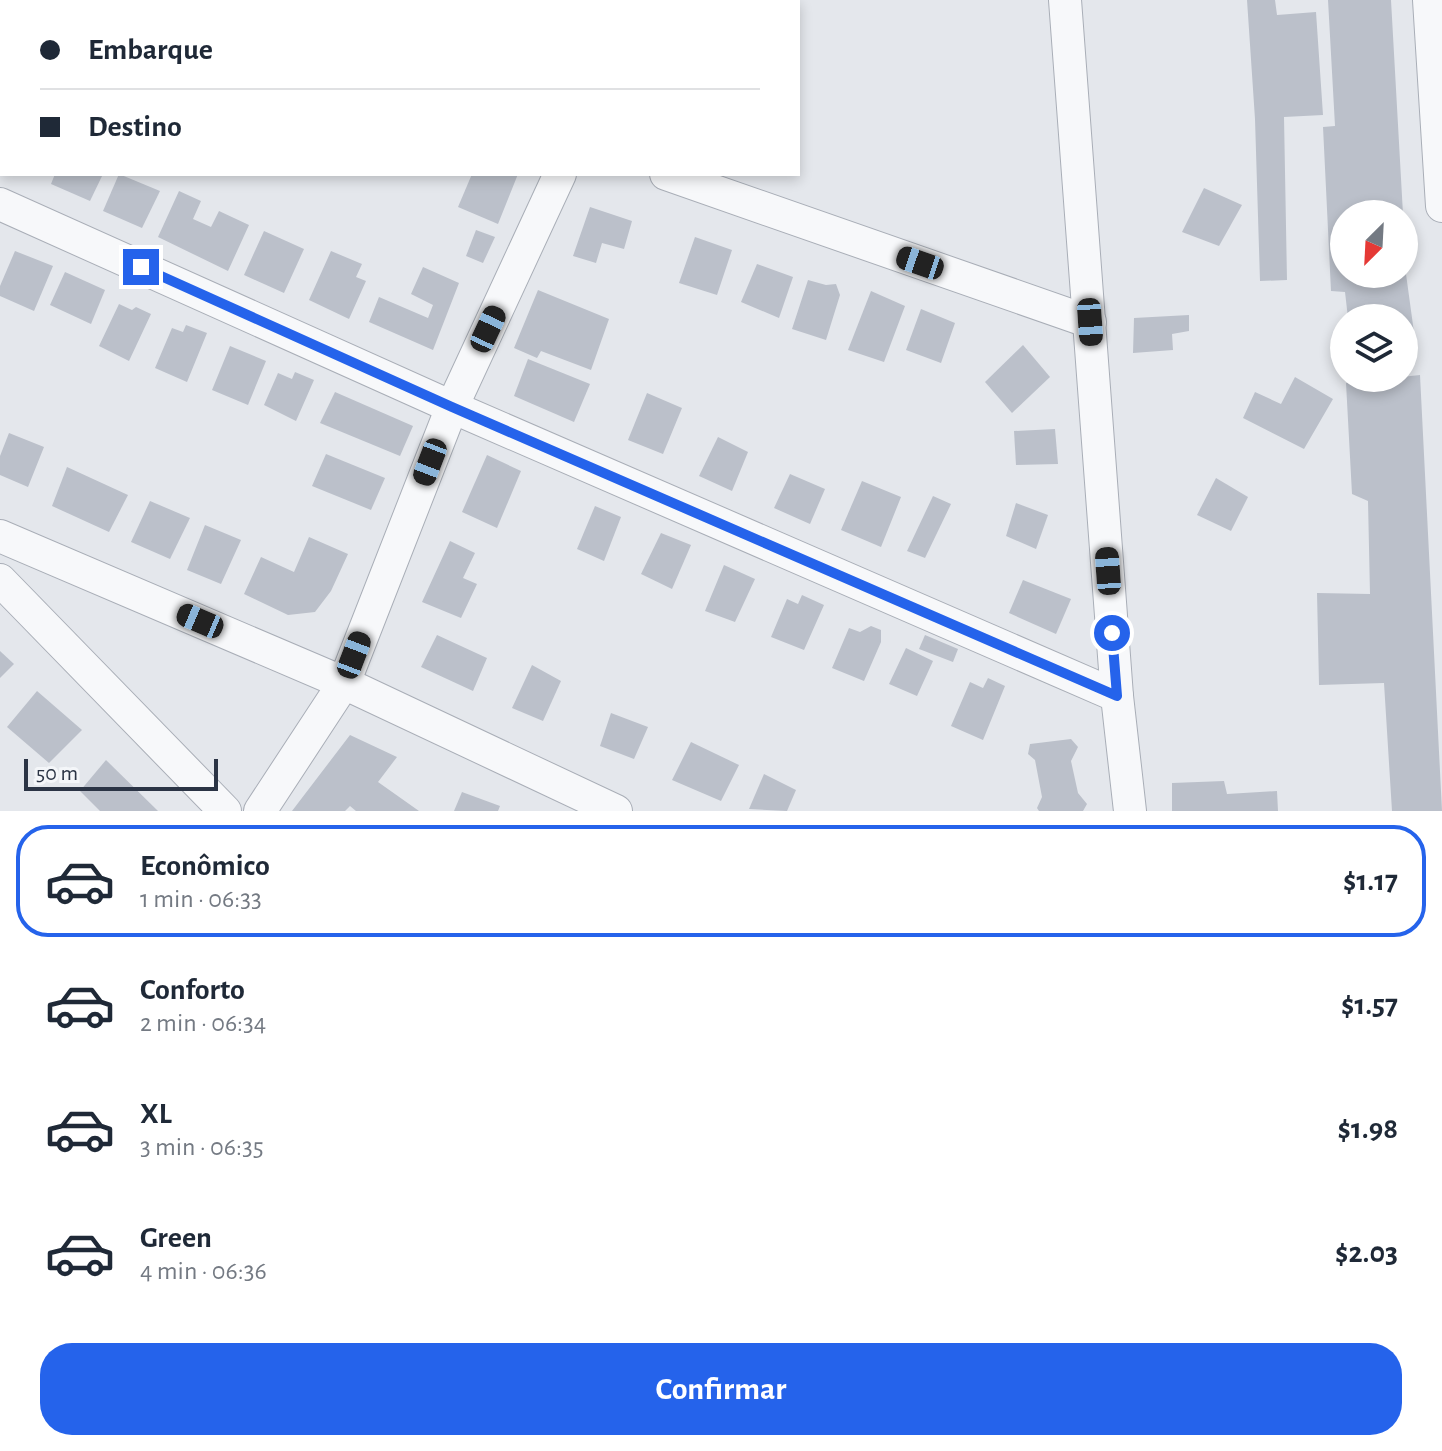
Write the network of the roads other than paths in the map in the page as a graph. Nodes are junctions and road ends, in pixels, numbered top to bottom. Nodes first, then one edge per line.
1 (1065, 0) edge
2 (1429, 0) edge
3 (559, 176) edge
4 (672, 176) edge
5 (0, 204) edge
6 (1442, 206) edge
7 (1090, 322) junction
8 (452, 407) junction
9 (0, 536) edge
10 (0, 580) edge
11 (344, 683) junction
12 (1117, 696) junction
13 (225, 811) edge
14 (260, 811) edge
15 (616, 811) edge
16 (1130, 811) edge

1 - 7 street
2 - 6 street
3 - 8 street
4 - 7 street
5 - 8 street
7 - 12 street
8 - 11 street
8 - 12 street
9 - 11 street
10 - 13 street
11 - 14 street
11 - 15 street
12 - 16 street

